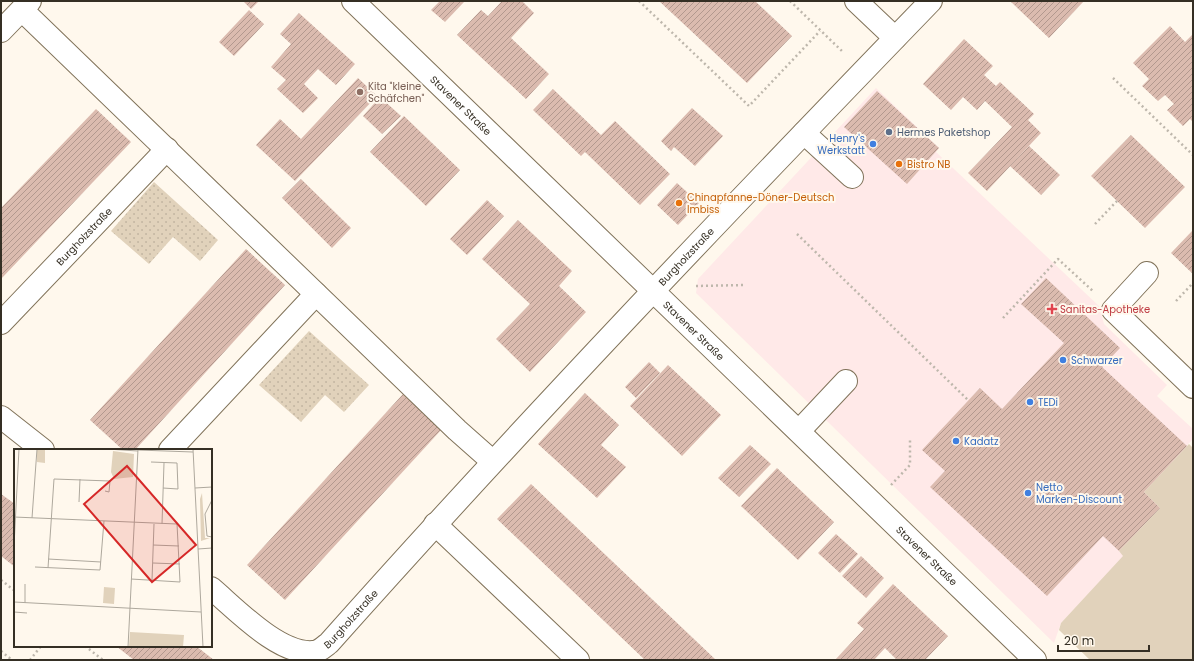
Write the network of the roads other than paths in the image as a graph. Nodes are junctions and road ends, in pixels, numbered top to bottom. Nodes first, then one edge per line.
1 (353, 1) edge
2 (856, 1) edge
3 (930, 1) edge
4 (26, 5) edge
5 (1, 31) edge
6 (895, 38) junction
7 (804, 133) junction
8 (166, 149) junction
9 (852, 177) dead end
10 (1147, 273) dead end
11 (653, 289) junction
12 (316, 294) junction
13 (1, 323) edge
14 (846, 380) dead end
15 (1193, 387) edge
16 (1, 416) edge
17 (799, 431) junction
18 (42, 449) edge
19 (171, 449) edge
20 (492, 461) junction
21 (435, 524) junction
22 (212, 589) edge
23 (578, 660) edge
24 (1035, 660) edge

1 - 11 street, Stavener Straße
2 - 6 street
3 - 6 street, Burgholzstraße
4 - 5 street
4 - 8 street
6 - 7 street, Burgholzstraße
7 - 9 street
7 - 11 street, Burgholzstraße
8 - 12 street
8 - 13 street, Burgholzstraße
10 - 15 street
11 - 17 street, Stavener Straße
11 - 20 street, Burgholzstraße
12 - 19 street
12 - 20 street
14 - 17 street
16 - 18 street
17 - 24 street, Stavener Straße
20 - 21 street, Burgholzstraße
21 - 22 street, Burgholzstraße
21 - 23 street

